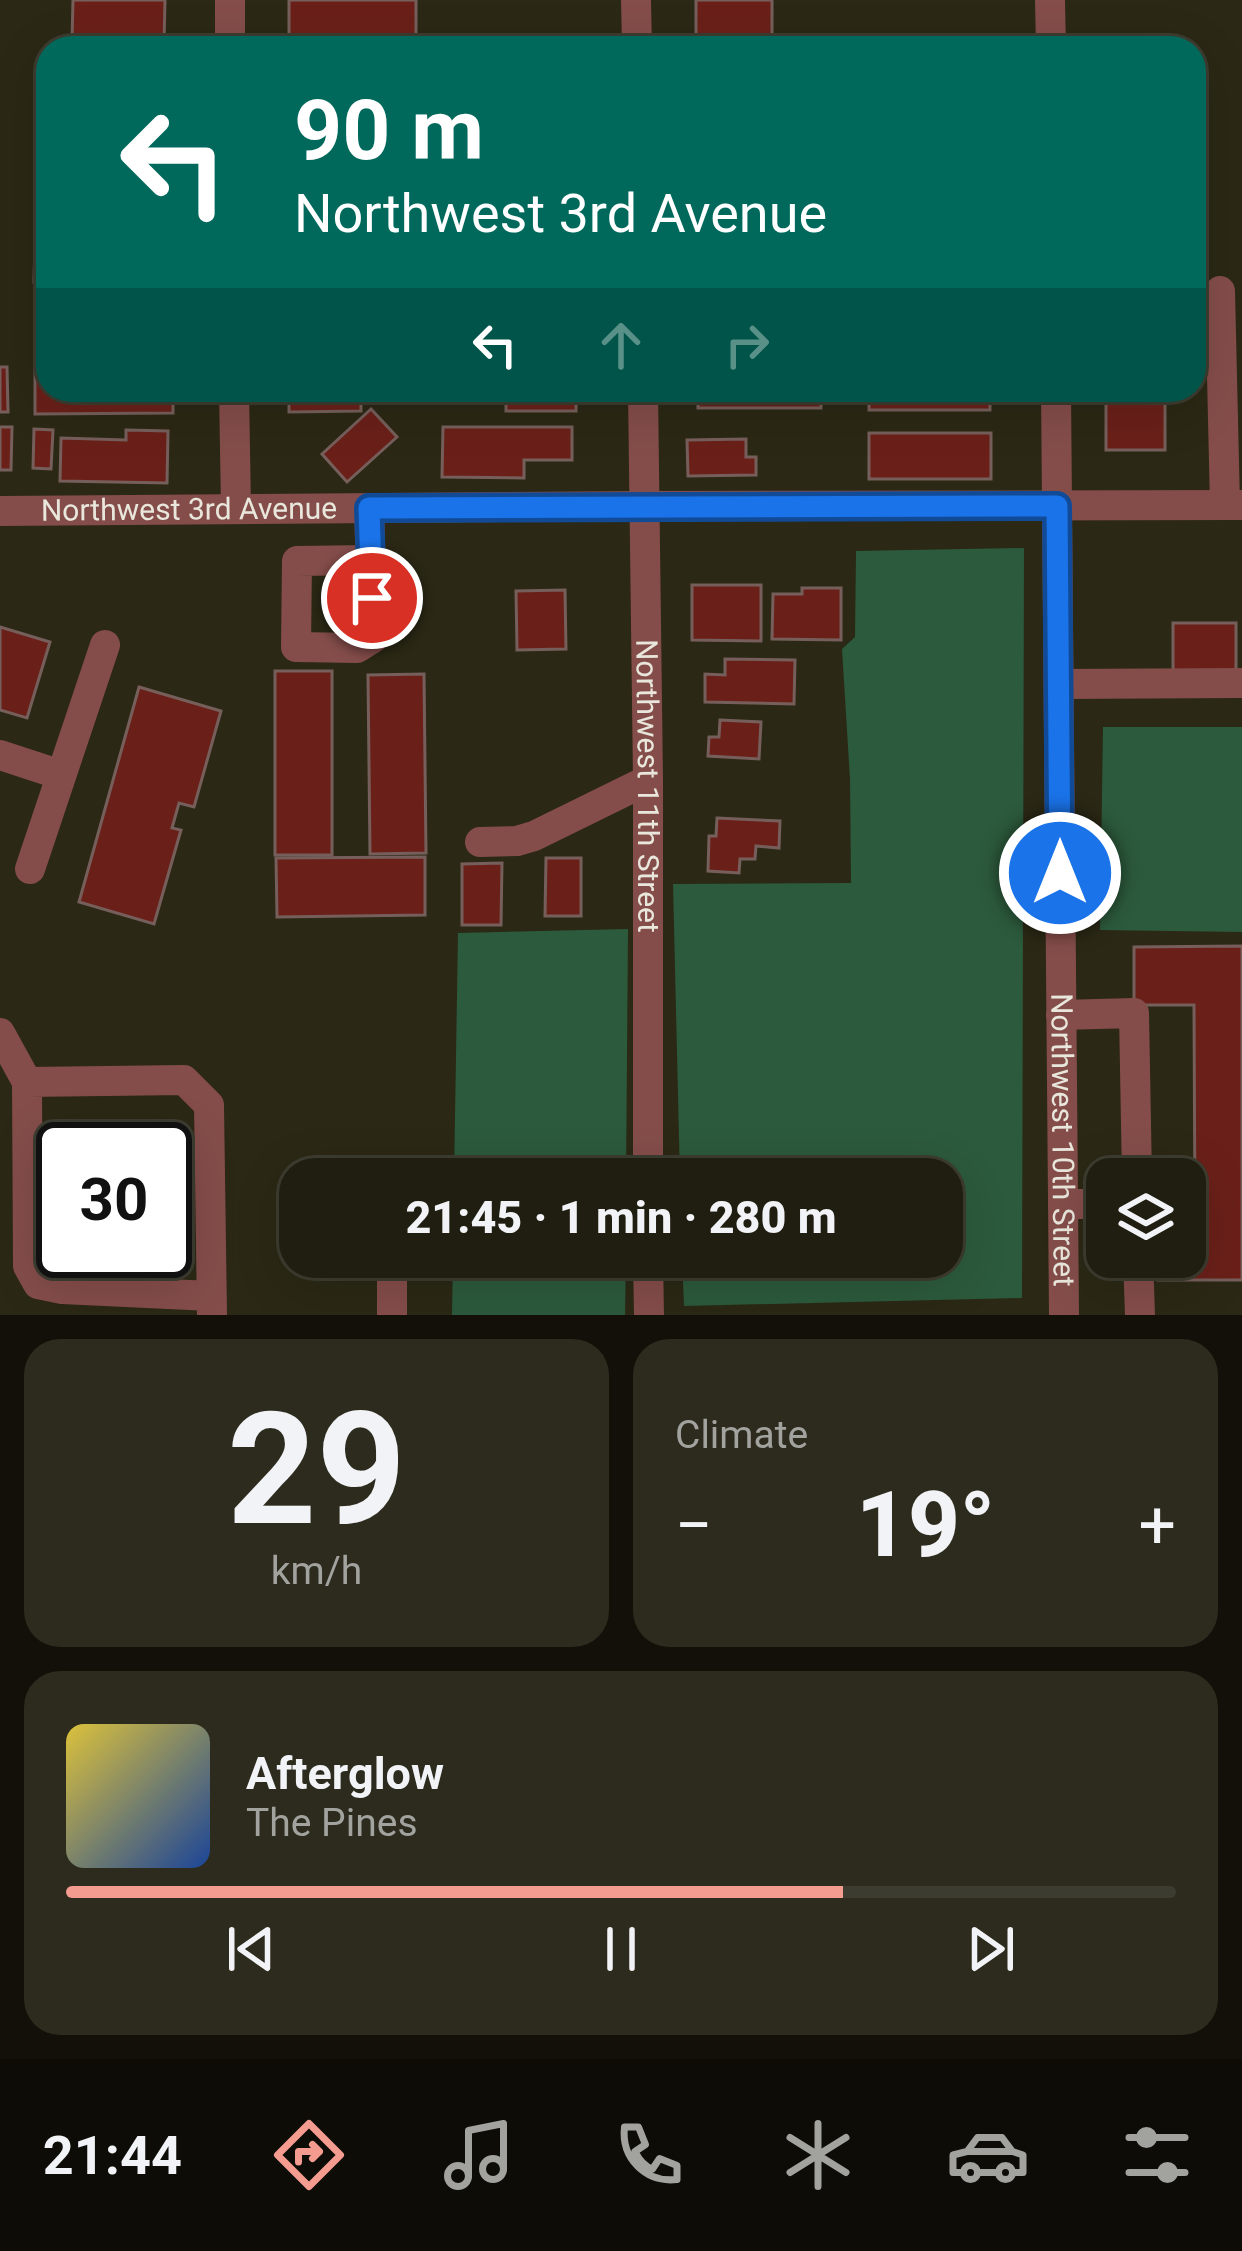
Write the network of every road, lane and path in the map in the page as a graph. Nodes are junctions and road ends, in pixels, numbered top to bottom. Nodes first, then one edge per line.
1 (230, 0) edge
2 (636, 0) edge
3 (1051, 0) edge
4 (230, 36) edge
5 (637, 36) edge
6 (1051, 36) edge
7 (1220, 291) dead end
8 (234, 402) edge
9 (643, 402) edge
10 (1055, 402) edge
11 (1233, 505) edge
12 (645, 506) junction
13 (1057, 506) junction
14 (236, 508) junction
15 (369, 508) junction
16 (0, 512) edge
17 (371, 560) dead end
18 (105, 645) dead end
19 (1242, 683) edge
20 (1059, 684) junction
21 (0, 755) edge
22 (61, 775) junction
23 (648, 780) junction
24 (480, 842) dead end
25 (30, 869) dead end
26 (1061, 1015) junction
27 (0, 1033) edge
28 (27, 1082) junction
29 (648, 1158) edge
30 (1137, 1158) edge
31 (1063, 1204) junction
32 (1086, 1204) edge
33 (392, 1278) edge
34 (649, 1278) edge
35 (1139, 1278) edge
36 (211, 1305) edge
37 (392, 1315) edge
38 (649, 1315) edge
39 (1064, 1315) edge
40 (1140, 1315) edge

1 - 4 street
2 - 5 street
3 - 6 street
7 - 11 street
8 - 14 street
9 - 12 street, Northwest 11th Street
10 - 13 street, Northwest 10th Street
11 - 13 street, Northwest 3rd Avenue
12 - 13 street, Northwest 3rd Avenue
12 - 15 street, Northwest 3rd Avenue
12 - 23 street, Northwest 11th Street
13 - 20 street, Northwest 10th Street
14 - 15 street, Northwest 3rd Avenue
14 - 16 street, Northwest 3rd Avenue
15 - 17 street
18 - 22 street
19 - 20 street
20 - 26 street, Northwest 10th Street
21 - 22 street
22 - 25 street
23 - 24 street
23 - 29 street, Northwest 11th Street
26 - 30 street
26 - 31 street, Northwest 10th Street
27 - 28 street
28 - 36 street
28 - 36 street
31 - 32 street
31 - 39 street, Northwest 10th Street
33 - 37 street
34 - 38 street
35 - 40 street

